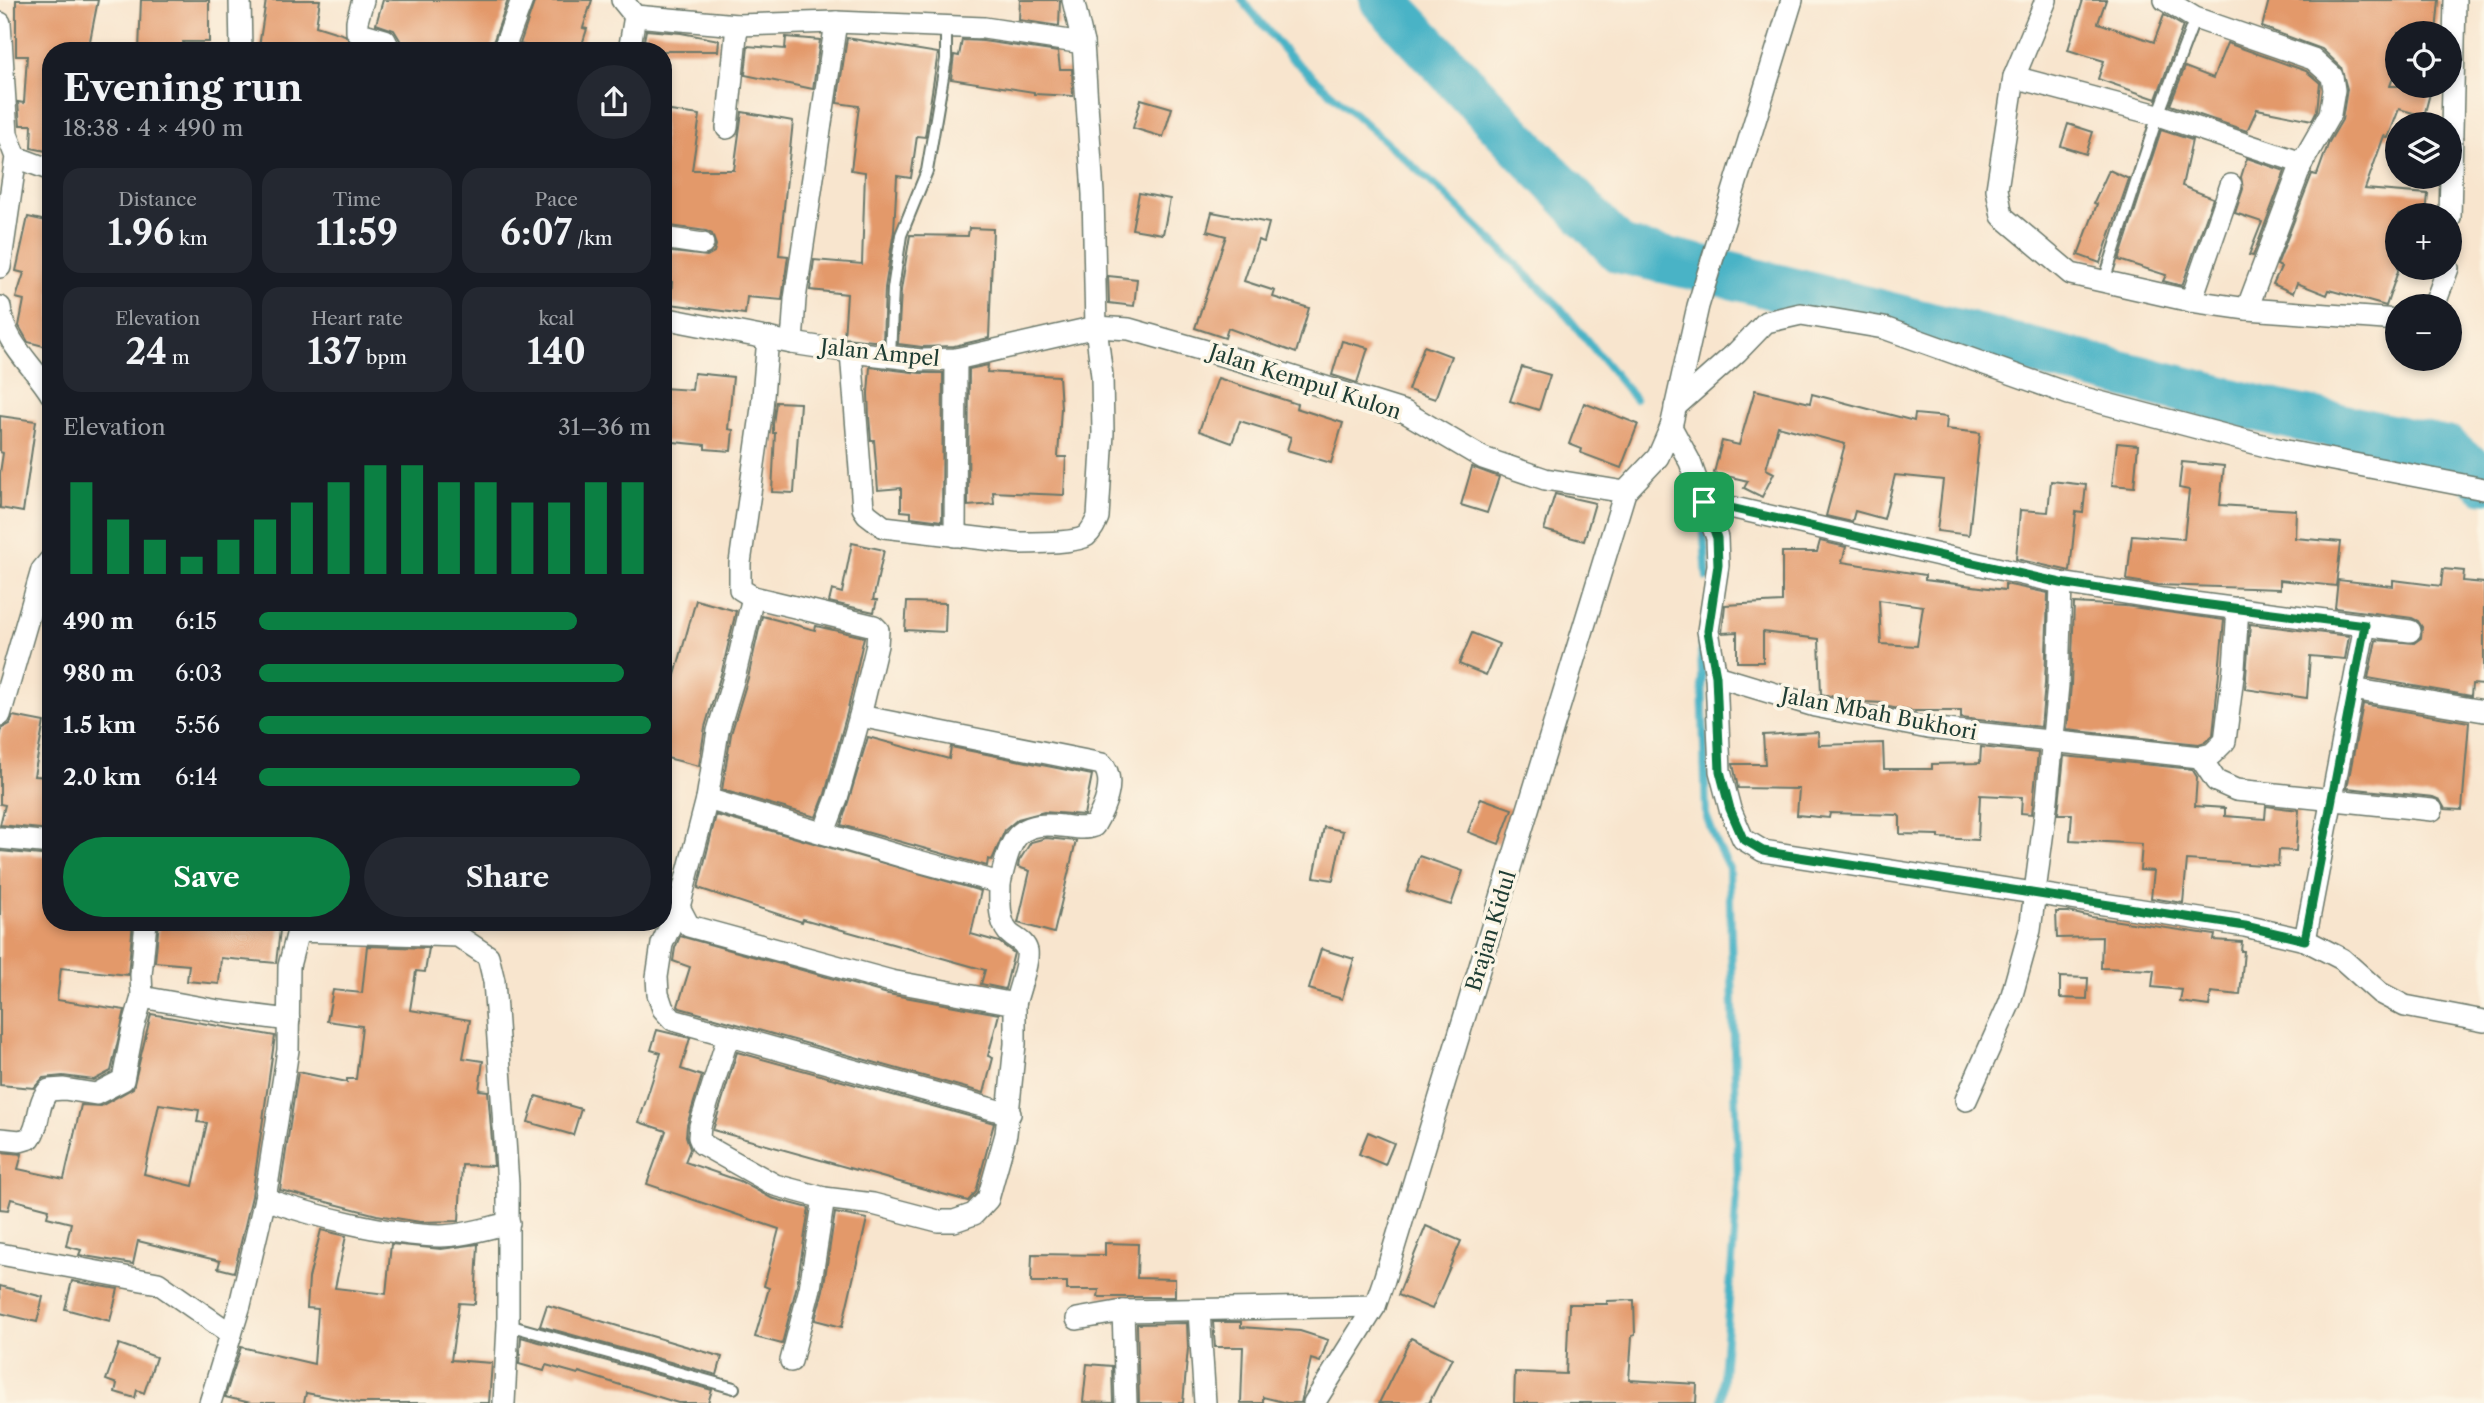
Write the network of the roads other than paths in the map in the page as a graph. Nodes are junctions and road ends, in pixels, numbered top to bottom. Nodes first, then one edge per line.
1 (240, 0) edge
2 (363, 0) edge
3 (522, 0) edge
4 (1073, 0) edge
5 (1792, 0) edge
6 (2046, 0) edge
7 (2165, 0) edge
8 (2455, 0) edge
9 (629, 8) edge
10 (2195, 18) junction
11 (836, 22) junction
12 (0, 23) edge
13 (737, 25) junction
14 (946, 27) junction
15 (241, 42) edge
16 (386, 42) edge
17 (506, 42) edge
18 (629, 42) edge
19 (1083, 43) junction
20 (2014, 77) junction
21 (2158, 116) junction
22 (727, 128) dead end
23 (16, 158) junction
24 (2302, 163) junction
25 (42, 167) edge
26 (2231, 185) dead end
27 (2450, 203) edge
28 (672, 239) edge
29 (703, 244) dead end
30 (0, 267) edge
31 (2104, 281) junction
32 (2191, 301) junction
33 (0, 307) edge
34 (2247, 309) junction
35 (2385, 319) edge
36 (672, 320) edge
37 (1096, 327) junction
38 (768, 338) junction
39 (792, 343) junction
40 (851, 352) junction
41 (890, 356) junction
42 (956, 359) junction
43 (42, 380) edge
44 (1673, 417) junction
45 (2484, 489) edge
46 (1625, 492) junction
47 (1704, 502) junction
48 (955, 536) junction
49 (42, 570) edge
50 (2061, 583) junction
51 (753, 597) junction
52 (2238, 608) junction
53 (2365, 625) junction
54 (2410, 631) dead end
55 (1716, 676) junction
56 (2352, 689) junction
57 (2484, 711) edge
58 (0, 715) edge
59 (860, 716) junction
60 (2052, 743) junction
61 (2200, 757) junction
62 (707, 799) junction
63 (2332, 800) junction
64 (2432, 810) dead end
65 (824, 832) junction
66 (0, 838) edge
67 (42, 842) edge
68 (1000, 883) junction
69 (2034, 892) junction
70 (680, 907) junction
71 (672, 923) edge
72 (145, 931) edge
73 (297, 931) edge
74 (369, 931) edge
75 (668, 931) edge
76 (2305, 940) junction
77 (142, 997) junction
78 (1015, 1004) junction
79 (289, 1020) junction
80 (2484, 1021) edge
81 (728, 1037) junction
82 (1966, 1100) dead end
83 (1010, 1115) junction
84 (0, 1139) edge
85 (824, 1198) junction
86 (265, 1199) junction
87 (509, 1223) junction
88 (0, 1254) edge
89 (1375, 1306) junction
90 (1123, 1311) junction
91 (1199, 1311) junction
92 (1077, 1319) dead end
93 (508, 1325) junction
94 (232, 1334) junction
95 (791, 1361) dead end
96 (734, 1388) dead end
97 (210, 1403) edge
98 (504, 1403) edge
99 (1126, 1403) edge
100 (1205, 1403) edge
101 (1314, 1403) edge

1 - 15 street
2 - 16 street
3 - 17 street
4 - 19 street
5 - 44 street
6 - 20 street
7 - 10 street
8 - 27 street
9 - 13 street
9 - 18 street
10 - 21 lane
10 - 24 street
11 - 13 street
11 - 14 street
11 - 39 street
12 - 23 street
13 - 22 street
14 - 19 street
14 - 41 lane
19 - 37 street
20 - 21 street
20 - 31 street
21 - 24 street
21 - 31 lane
23 - 25 street
23 - 30 street
24 - 34 street
26 - 32 street
28 - 29 street
31 - 32 street
32 - 34 street
33 - 43 street
34 - 35 street
36 - 38 street, Jalan Ampel
37 - 42 street, Jalan Ampel
37 - 46 street, Jalan Kempul Kulon
37 - 48 street
38 - 39 street, Jalan Ampel
38 - 51 street
39 - 40 street, Jalan Ampel
40 - 41 street, Jalan Ampel
40 - 48 street
41 - 42 street, Jalan Ampel
42 - 48 street
44 - 45 street
44 - 46 street, Brajan Kidul
44 - 47 street
46 - 89 street, Brajan Kidul
47 - 50 street
47 - 55 street
49 - 58 street
50 - 52 street
50 - 60 street
51 - 59 street
51 - 62 street
52 - 53 street
52 - 61 street
53 - 54 street
53 - 56 street
55 - 60 street, Jalan Mbah Bukhori
55 - 69 street
56 - 57 street
56 - 63 street
59 - 65 street
59 - 68 street
60 - 61 street, Jalan Mbah Bukhori
60 - 69 street
61 - 63 street
62 - 65 street
62 - 70 street
63 - 64 street
63 - 76 street
65 - 68 street
66 - 67 street
68 - 78 street
69 - 76 street
69 - 82 street
70 - 71 street
70 - 78 street
72 - 77 street
73 - 79 street
74 - 87 street
75 - 81 street
76 - 80 street
77 - 79 street
77 - 84 street
78 - 83 street
79 - 86 street
81 - 83 street
81 - 85 street
83 - 85 street
85 - 95 street
86 - 87 street
86 - 94 street
87 - 93 street
88 - 94 street
89 - 91 street
89 - 101 street, Brajan Kidul
90 - 91 street
90 - 92 street
90 - 99 street
91 - 100 street
93 - 96 lane
93 - 98 street
94 - 97 street

